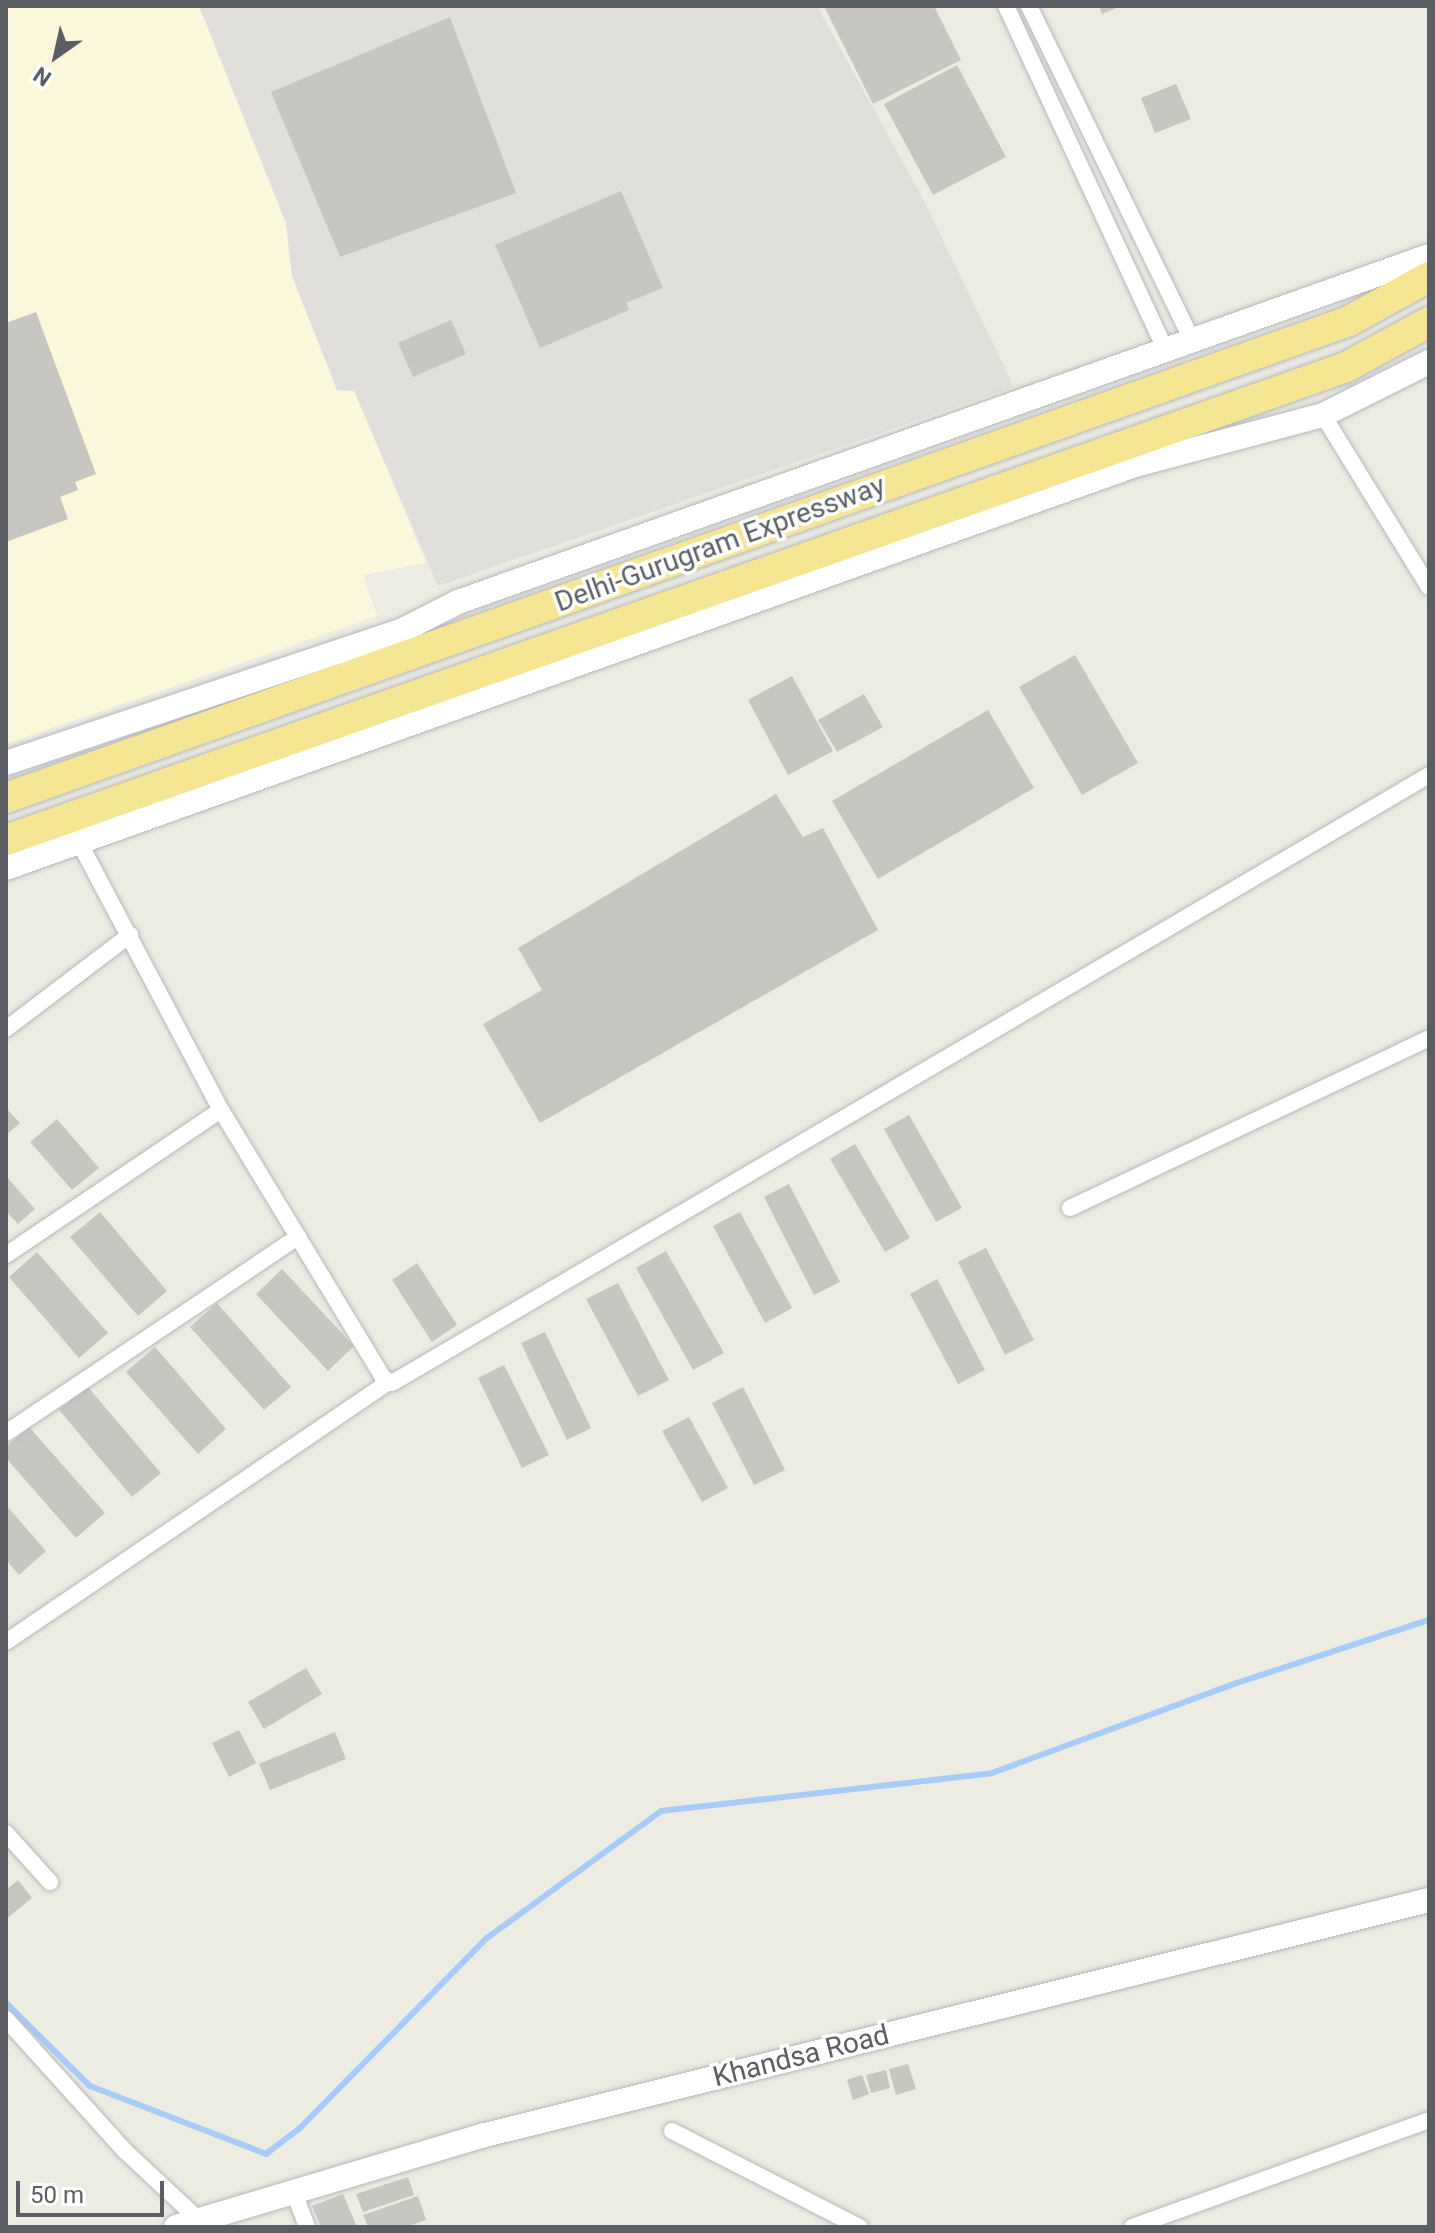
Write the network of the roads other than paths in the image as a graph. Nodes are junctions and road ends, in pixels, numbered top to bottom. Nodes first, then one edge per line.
1 (1006, 6) edge
2 (1029, 6) edge
3 (1429, 256) edge
4 (1429, 277) edge
5 (1429, 322) edge
6 (1192, 340) junction
7 (1166, 350) junction
8 (1429, 362) edge
9 (1323, 415) junction
10 (1429, 587) edge
11 (6, 763) edge
12 (1429, 775) edge
13 (6, 798) edge
14 (6, 840) edge
15 (79, 842) junction
16 (6, 868) edge
17 (130, 935) junction
18 (6, 1029) edge
19 (1429, 1038) edge
20 (221, 1110) junction
21 (1070, 1208) dead end
22 (298, 1237) junction
23 (6, 1255) edge
24 (388, 1382) junction
25 (6, 1433) edge
26 (6, 1642) edge
27 (6, 1833) edge
28 (50, 1882) dead end
29 (1429, 1900) edge
30 (6, 2019) edge
31 (1429, 2120) edge
32 (672, 2131) dead end
33 (293, 2190) junction
34 (187, 2223) edge
35 (307, 2227) edge
36 (860, 2227) edge
37 (1132, 2227) edge

1 - 7 street
2 - 6 street
3 - 6 main road
4 - 13 highway, Delhi-Gurugram Expressway
5 - 14 highway, Delhi-Gurugram Expressway
6 - 7 main road
7 - 11 main road
8 - 9 main road
9 - 10 street
9 - 15 main road
12 - 24 street
15 - 16 main road
15 - 17 street
17 - 18 street
17 - 20 street
19 - 21 street
20 - 22 street
20 - 23 street
22 - 24 street
22 - 25 street
24 - 26 street
27 - 28 street
29 - 33 main road, Khandsa Road
30 - 34 street
31 - 37 street
32 - 36 street
33 - 34 main road, Khandsa Road
33 - 35 street

